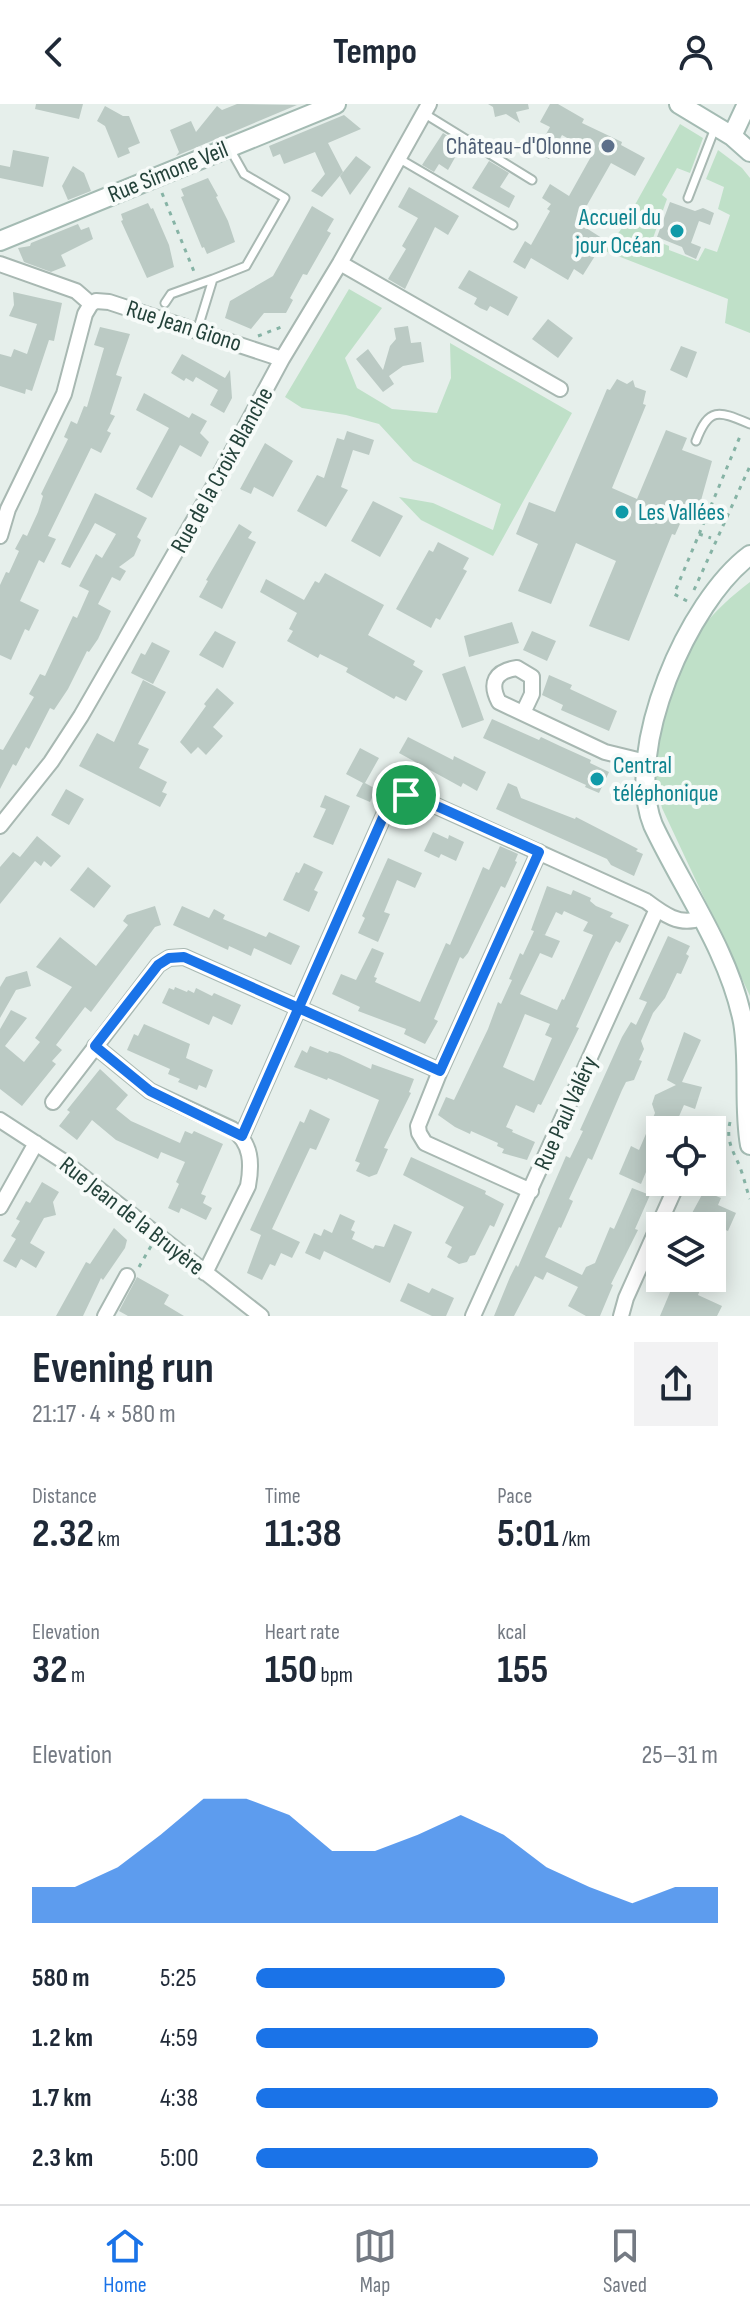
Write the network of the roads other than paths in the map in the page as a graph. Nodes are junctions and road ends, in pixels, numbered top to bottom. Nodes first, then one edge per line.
1 (679, 104) edge
2 (747, 104) edge
3 (325, 106) edge
4 (427, 109) edge
5 (724, 131) junction
6 (229, 147) junction
7 (750, 152) edge
8 (398, 158) junction
9 (532, 180) dead end
10 (688, 198) dead end
11 (513, 225) dead end
12 (0, 241) edge
13 (340, 263) junction
14 (0, 264) edge
15 (213, 279) junction
16 (165, 303) dead end
17 (91, 304) junction
18 (197, 331) junction
19 (282, 359) junction
20 (560, 389) dead end
21 (749, 424) edge
22 (696, 441) dead end
23 (0, 536) edge
24 (750, 555) edge
25 (523, 713) dead end
26 (646, 762) junction
27 (1, 823) edge
28 (539, 852) junction
29 (657, 909) junction
30 (700, 918) junction
31 (299, 1009) junction
32 (95, 1046) junction
33 (440, 1071) junction
34 (53, 1102) dead end
35 (0, 1120) edge
36 (242, 1136) junction
37 (36, 1143) junction
38 (750, 1145) edge
39 (531, 1191) junction
40 (672, 1196) edge
41 (0, 1207) edge
42 (205, 1273) junction
43 (127, 1276) road end
44 (105, 1316) edge
45 (261, 1316) edge
46 (473, 1316) edge
47 (621, 1316) edge

1 - 5 street
2 - 5 street
3 - 6 street, Rue Simone Veil
4 - 8 street, Rue de la Croix Blanche
4 - 9 lane
5 - 7 street
5 - 10 lane
6 - 12 street, Rue Simone Veil
6 - 15 lane
8 - 11 lane
8 - 13 street, Rue de la Croix Blanche
13 - 19 street, Rue de la Croix Blanche
13 - 20 street
14 - 17 street, Rue Jean Giono
15 - 16 lane
15 - 18 lane
17 - 18 street, Rue Jean Giono
17 - 23 street
18 - 19 street, Rue Jean Giono
19 - 27 street, Rue de la Croix Blanche
21 - 22 lane
24 - 26 street
25 - 26 street
26 - 30 street
28 - 29 street
28 - 31 street
28 - 33 street
29 - 30 street
29 - 39 street, Rue Paul Valéry
30 - 38 street
31 - 32 street
31 - 33 street
31 - 36 street
32 - 34 street
32 - 36 street
33 - 39 street
35 - 37 street, Rue Jean de la Bruyère
36 - 42 street
37 - 41 street
37 - 42 street, Rue Jean de la Bruyère
39 - 46 street, Rue Paul Valéry
40 - 47 street
42 - 45 street, Rue Jean de la Bruyère
43 - 44 street

